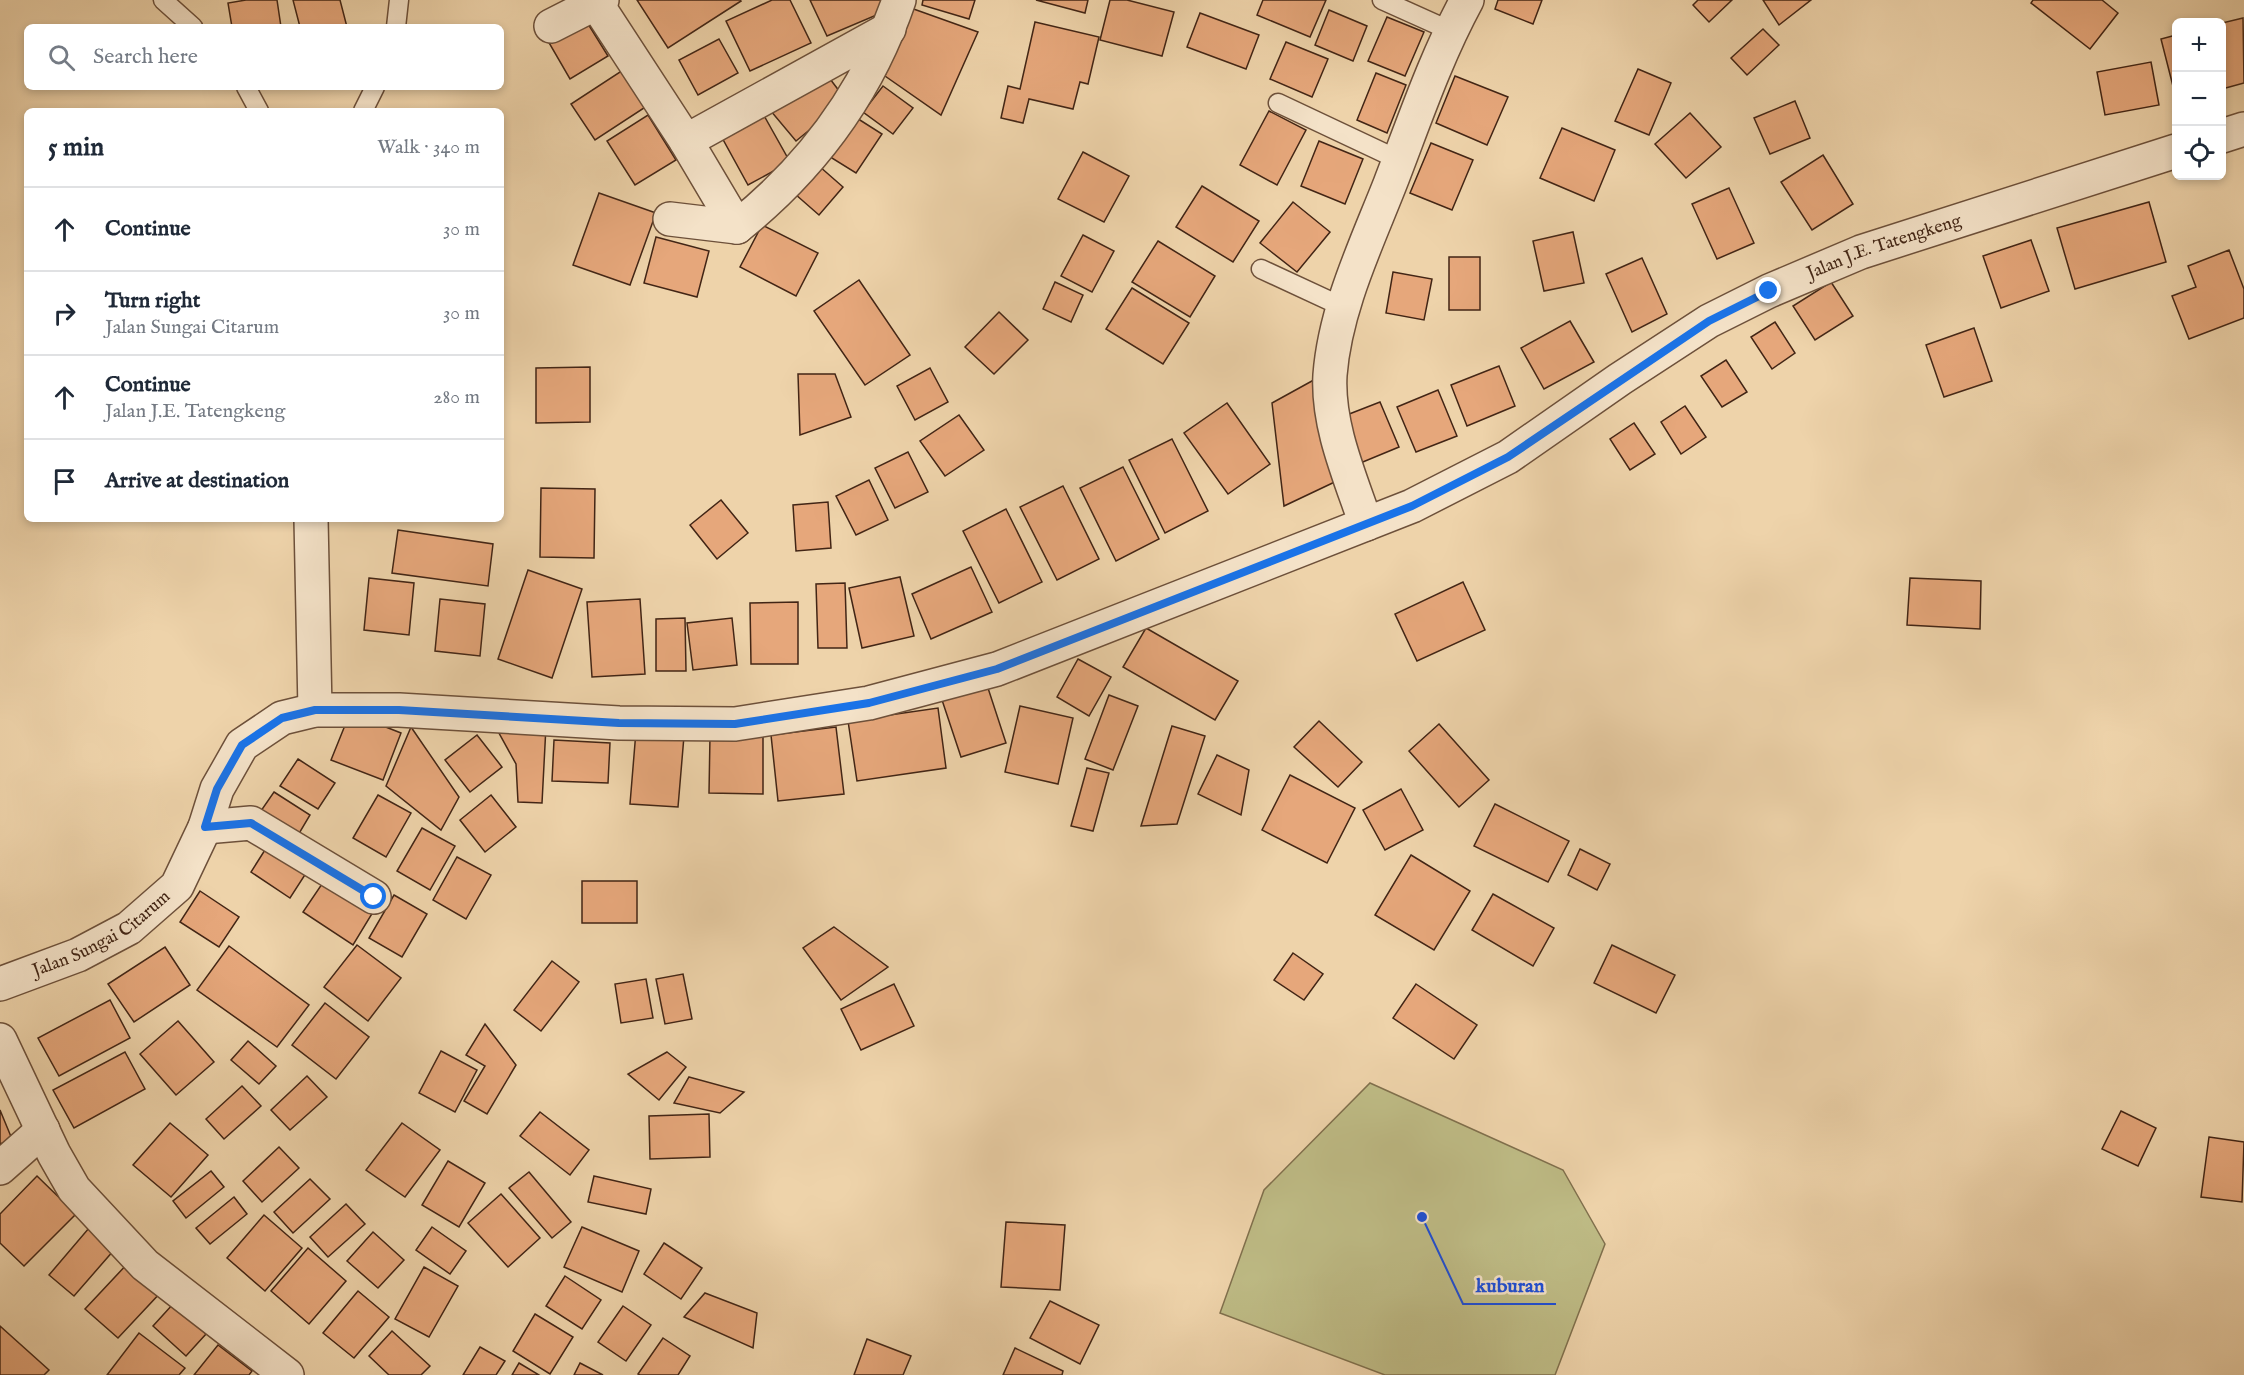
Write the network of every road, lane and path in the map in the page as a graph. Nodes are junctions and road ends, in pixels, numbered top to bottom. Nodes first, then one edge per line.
1 (163, 0) edge
2 (399, 0) edge
3 (1382, 0) edge
4 (1467, 0) edge
5 (599, 2) edge
6 (894, 15) edge
7 (190, 24) edge
8 (396, 24) edge
9 (550, 26) dead end
10 (1450, 30) junction
11 (248, 90) edge
12 (374, 90) edge
13 (1278, 104) dead end
14 (257, 108) edge
15 (364, 108) edge
16 (2244, 129) edge
17 (2226, 135) edge
18 (686, 141) junction
19 (2172, 152) edge
20 (1400, 160) junction
21 (670, 219) dead end
22 (737, 227) junction
23 (1261, 269) dead end
24 (1343, 307) junction
25 (311, 522) edge
26 (1366, 524) junction
27 (315, 710) junction
28 (205, 827) junction
29 (374, 897) dead end
30 (0, 984) edge
31 (0, 1040) edge
32 (43, 1130) junction
33 (0, 1168) edge
34 (287, 1375) edge

1 - 7 lane
2 - 8 lane
3 - 10 lane
4 - 10 street
5 - 9 street
5 - 18 street
6 - 18 street
6 - 22 street
10 - 20 street
11 - 14 lane
12 - 15 lane
13 - 20 lane
16 - 17 street
18 - 22 street
19 - 26 street, Jalan J.E. Tatengkeng
20 - 24 street
21 - 22 street
23 - 24 lane
24 - 26 street
25 - 27 street
26 - 27 street, Jalan J.E. Tatengkeng
27 - 28 street, Jalan Sungai Citarum
28 - 29 street
28 - 30 street, Jalan Sungai Citarum
31 - 32 street
32 - 33 street
32 - 34 street

